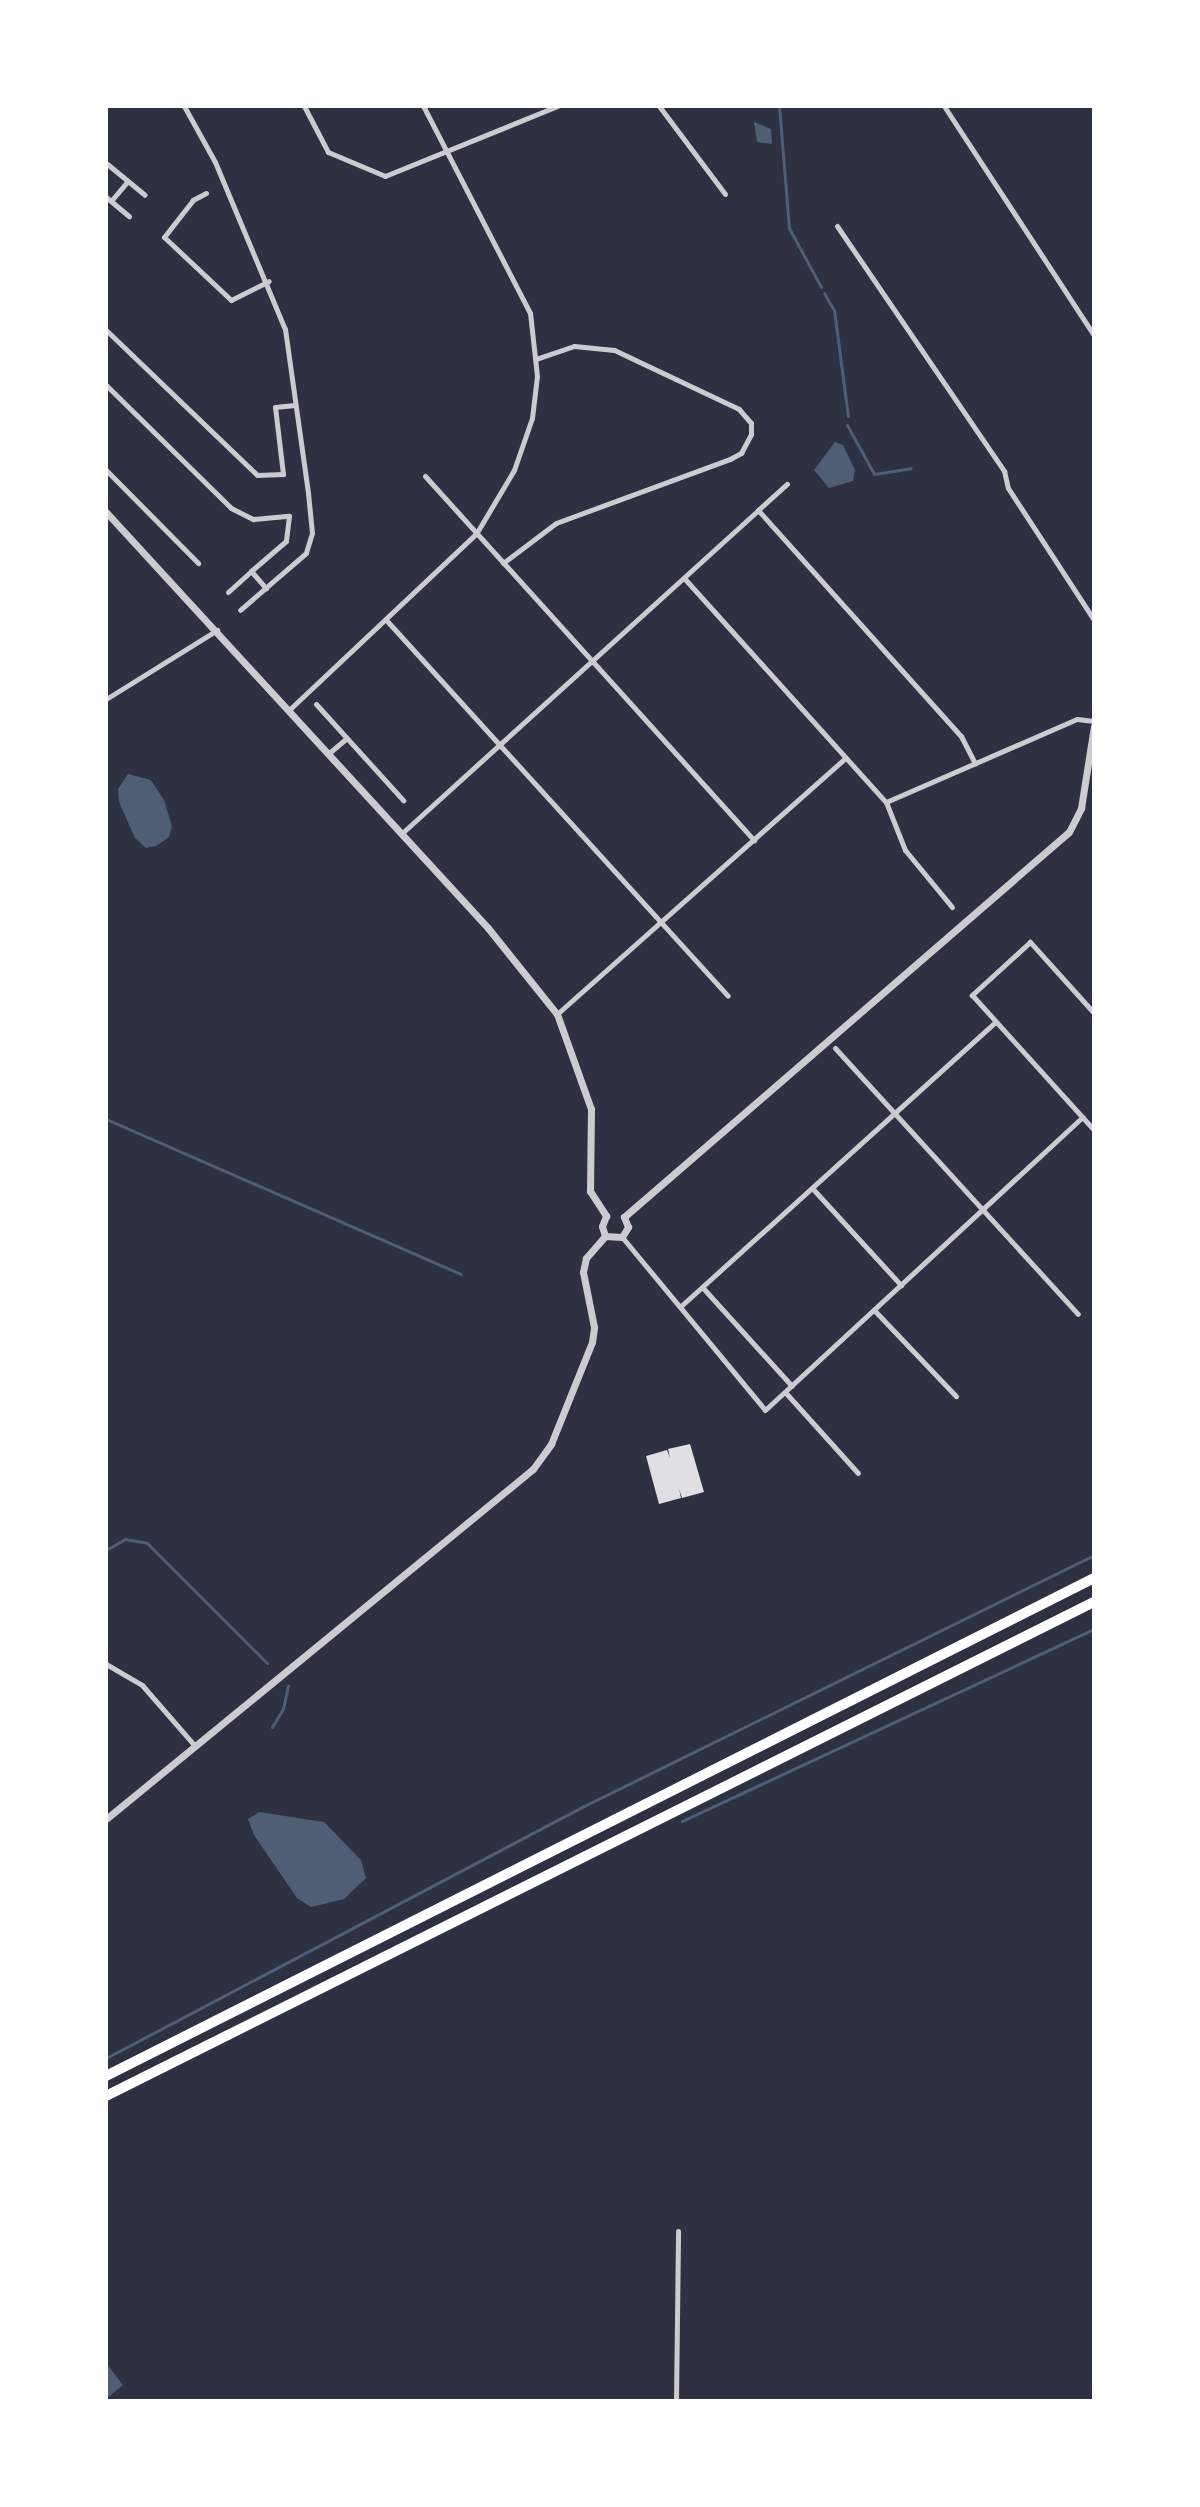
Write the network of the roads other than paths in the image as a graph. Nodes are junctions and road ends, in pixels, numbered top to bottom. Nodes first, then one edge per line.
1 (184, 106) edge
2 (304, 106) edge
3 (423, 106) edge
4 (557, 106) edge
5 (659, 106) edge
6 (944, 106) edge
7 (448, 150) junction
8 (106, 163) edge
9 (128, 181) junction
10 (206, 193) dead end
11 (725, 194) dead end
12 (145, 195) dead end
13 (108, 199) edge
14 (129, 216) dead end
15 (837, 226) dead end
16 (269, 281) junction
17 (106, 330) edge
18 (1094, 335) edge
19 (536, 359) junction
20 (106, 385) edge
21 (295, 405) junction
22 (106, 470) edge
23 (425, 476) dead end
24 (787, 484) dead end
25 (758, 510) junction
26 (106, 512) edge
27 (476, 534) junction
28 (198, 563) dead end
29 (503, 563) junction
30 (251, 571) junction
31 (684, 578) junction
32 (266, 588) junction
33 (228, 592) dead end
34 (240, 610) dead end
35 (1094, 620) edge
36 (388, 622) junction
37 (218, 630) junction
38 (592, 662) junction
39 (106, 699) edge
40 (316, 704) dead end
41 (290, 709) junction
42 (1094, 724) edge
43 (347, 738) junction
44 (500, 745) junction
45 (329, 753) junction
46 (845, 758) junction
47 (975, 764) junction
48 (403, 800) dead end
49 (886, 802) junction
50 (401, 834) junction
51 (754, 840) junction
52 (952, 907) dead end
53 (662, 923) junction
54 (728, 996) dead end
55 (1094, 1013) edge
56 (557, 1014) junction
57 (995, 1022) junction
58 (835, 1048) dead end
59 (894, 1114) junction
60 (1083, 1117) junction
61 (1094, 1130) edge
62 (812, 1188) junction
63 (983, 1210) junction
64 (606, 1216) junction
65 (624, 1217) junction
66 (605, 1236) junction
67 (622, 1237) junction
68 (901, 1285) junction
69 (703, 1288) junction
70 (681, 1306) junction
71 (874, 1310) junction
72 (1078, 1314) dead end
73 (792, 1386) junction
74 (785, 1392) junction
75 (956, 1396) dead end
76 (858, 1473) dead end
77 (1094, 1578) edge
78 (1094, 1602) edge
79 (106, 1664) edge
80 (195, 1747) junction
81 (106, 1819) edge
82 (106, 2076) edge
83 (106, 2096) edge
84 (678, 2231) dead end
85 (676, 2401) edge

1 - 16 street
2 - 7 street
3 - 7 street
4 - 7 street
5 - 11 street
6 - 18 street
7 - 19 street
8 - 9 street
9 - 12 street
9 - 13 street
10 - 16 street
13 - 14 street
15 - 35 street
16 - 21 street
17 - 21 street
19 - 27 street
19 - 29 street
20 - 30 street
21 - 32 street
22 - 28 street
23 - 27 street
24 - 25 street
25 - 31 street
25 - 47 street
26 - 37 street
27 - 29 street
27 - 36 street
29 - 38 street
30 - 32 street
30 - 33 street
31 - 38 street
31 - 46 street
32 - 34 street
36 - 41 street
36 - 44 street
37 - 39 street
37 - 41 street
38 - 44 street
38 - 51 street
40 - 43 street
41 - 45 street
42 - 47 street
42 - 65 street
43 - 45 street
43 - 48 street
44 - 50 street
44 - 53 street
45 - 50 street
46 - 49 street
46 - 51 street
47 - 49 street
49 - 52 street
50 - 56 street
51 - 53 street
53 - 54 street
53 - 56 street
55 - 57 street
56 - 64 street
57 - 59 street
57 - 60 street
58 - 59 street
59 - 62 street
59 - 63 street
60 - 61 street
60 - 63 street
62 - 68 street
62 - 69 street
63 - 68 street
63 - 72 street
64 - 65 street
64 - 66 street
65 - 67 street
66 - 67 street
66 - 80 street
67 - 70 street
68 - 71 street
69 - 70 street
69 - 73 street
70 - 74 street
71 - 73 street
71 - 75 street
73 - 74 street
74 - 76 street
77 - 82 highway
78 - 83 highway
79 - 80 street
80 - 81 street
84 - 85 street

